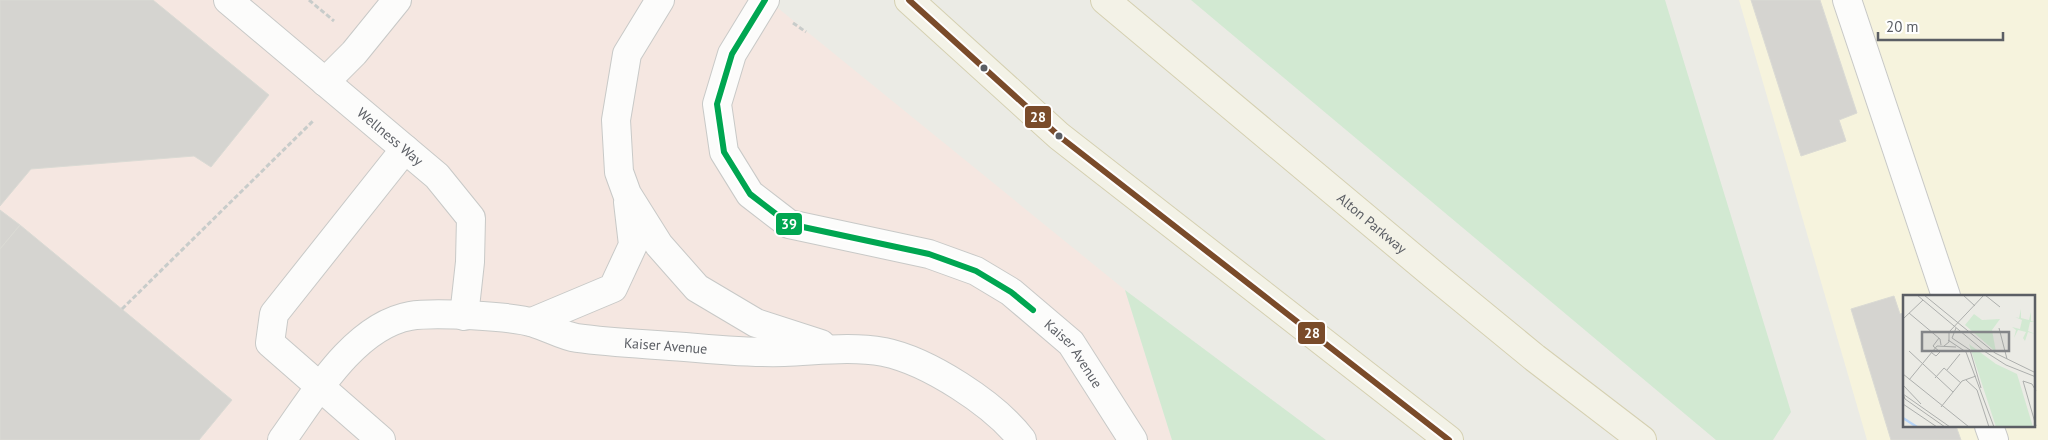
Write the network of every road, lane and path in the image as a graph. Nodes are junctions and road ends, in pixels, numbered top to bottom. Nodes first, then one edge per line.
1 (228, 0) edge
2 (309, 0) edge
3 (397, 0) edge
4 (660, 0) edge
5 (766, 0) edge
6 (909, 0) edge
7 (1105, 0) edge
8 (1847, 0) edge
9 (361, 43) junction
10 (333, 88) junction
11 (405, 149) junction
12 (627, 194) junction
13 (1946, 295) edge
14 (122, 310) dead end
15 (464, 316) junction
16 (532, 322) junction
17 (834, 348) junction
18 (320, 387) junction
19 (1990, 428) edge
20 (282, 440) edge
21 (381, 440) edge
22 (1022, 440) edge
23 (1133, 440) edge
24 (1449, 440) edge
25 (1642, 440) edge
26 (1994, 440) edge

1 - 10 street, Wellness Way
2 - 9 path
3 - 9 street
4 - 12 street, Kaiser Avenue
5 - 23 street, Kaiser Avenue
6 - 24 main road
7 - 25 main road, Alton Parkway
8 - 13 street
9 - 10 street
10 - 11 street, Wellness Way
10 - 14 path
11 - 15 street, Wellness Way
11 - 18 street
12 - 16 street, Kaiser Avenue
12 - 17 street, Kaiser Avenue
15 - 16 street, Kaiser Avenue
15 - 18 street, Kaiser Avenue
16 - 17 street, Kaiser Avenue
17 - 22 street, Kaiser Avenue
18 - 20 street, Kaiser Avenue
18 - 21 street
19 - 26 street

